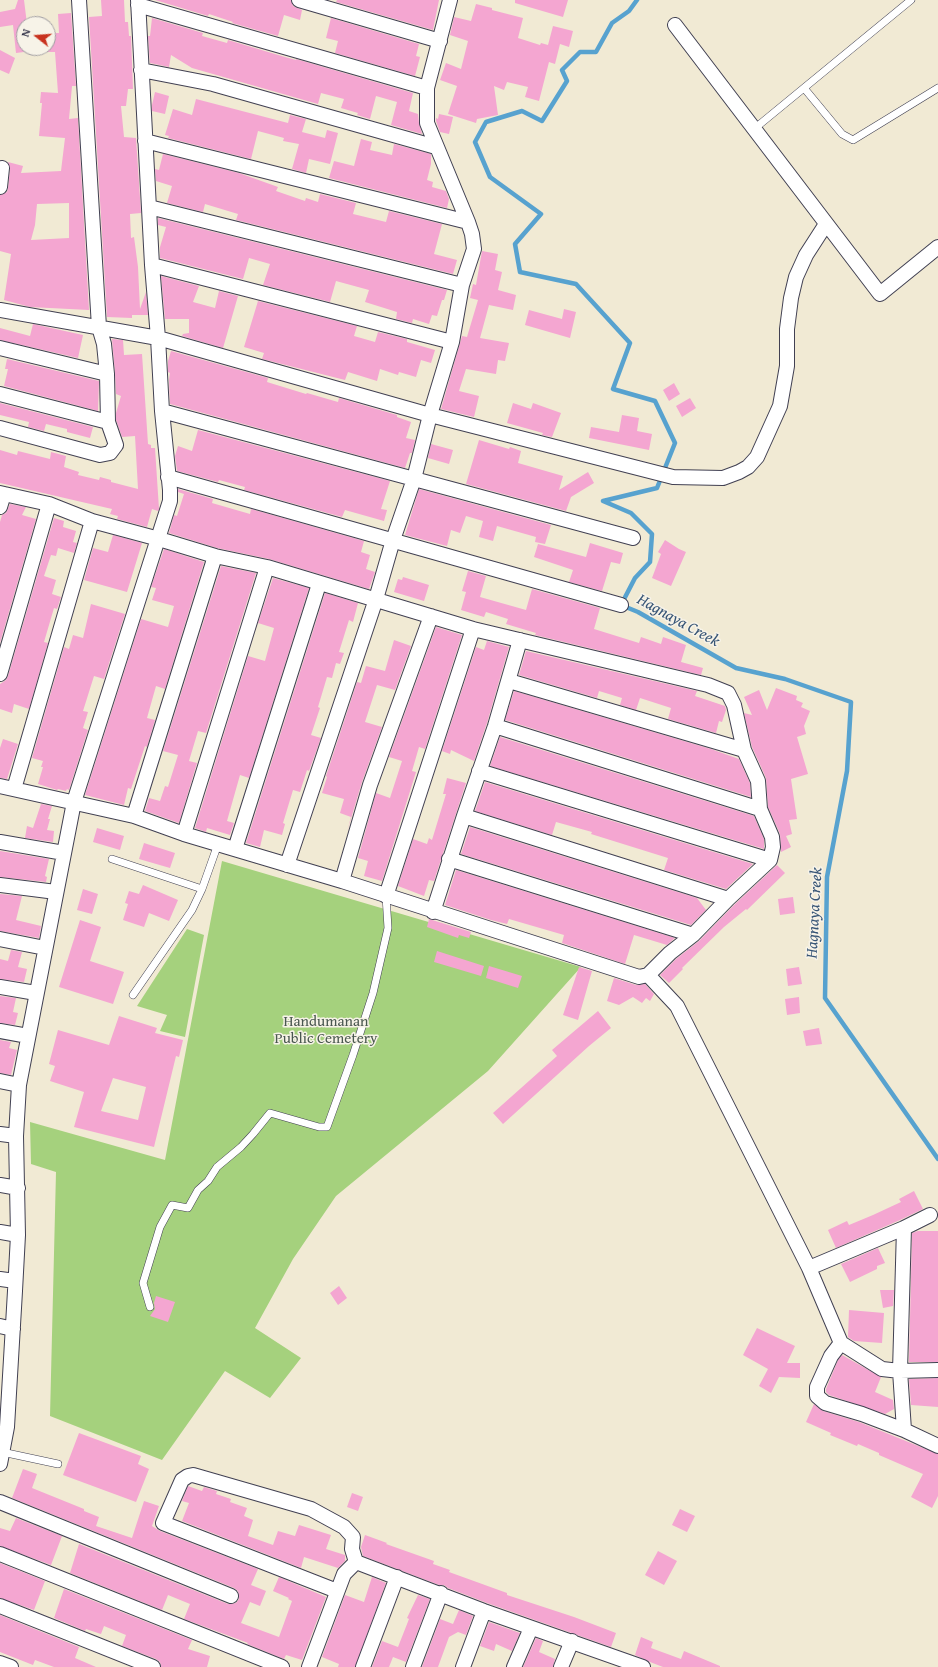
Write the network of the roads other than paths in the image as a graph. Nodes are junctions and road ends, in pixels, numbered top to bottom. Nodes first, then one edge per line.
1 (79, 0) edge
2 (299, 0) edge
3 (450, 0) edge
4 (911, 0) edge
5 (138, 3) edge
6 (675, 26) dead end
7 (440, 41) junction
8 (141, 70) junction
9 (427, 88) junction
10 (804, 88) junction
11 (938, 88) edge
12 (754, 129) junction
13 (145, 141) junction
14 (436, 147) junction
15 (2, 168) dead end
16 (0, 187) edge
17 (149, 207) junction
18 (468, 222) junction
19 (826, 224) junction
20 (938, 247) edge
21 (152, 264) junction
22 (462, 285) junction
23 (0, 310) edge
24 (99, 327) junction
25 (158, 338) junction
26 (452, 342) junction
27 (0, 348) edge
28 (107, 374) junction
29 (0, 394) edge
30 (162, 411) junction
31 (430, 416) junction
32 (108, 422) junction
33 (0, 428) edge
34 (168, 477) junction
35 (414, 479) junction
36 (1, 498) edge
37 (49, 504) junction
38 (92, 521) junction
39 (633, 538) dead end
40 (159, 539) junction
41 (393, 540) junction
42 (215, 556) junction
43 (267, 567) junction
44 (319, 584) junction
45 (376, 600) junction
46 (621, 605) dead end
47 (431, 616) junction
48 (473, 629) junction
49 (520, 640) junction
50 (0, 674) edge
51 (509, 682) junction
52 (495, 726) junction
53 (744, 750) junction
54 (479, 771) junction
55 (0, 786) edge
56 (14, 789) junction
57 (74, 802) junction
58 (760, 809) junction
59 (134, 816) junction
60 (464, 816) junction
61 (184, 834) junction
62 (0, 842) edge
63 (218, 844) junction
64 (235, 849) junction
65 (64, 853) junction
66 (112, 858) dead end
67 (450, 859) junction
68 (770, 860) junction
69 (287, 865) junction
70 (342, 881) junction
71 (0, 885) edge
72 (202, 889) junction
73 (56, 892) junction
74 (386, 896) junction
75 (728, 899) junction
76 (433, 912) junction
77 (693, 935) junction
78 (0, 939) edge
79 (45, 948) junction
80 (648, 975) junction
81 (0, 987) edge
82 (36, 993) junction
83 (133, 995) dead end
84 (0, 1031) edge
85 (28, 1036) junction
86 (0, 1082) edge
87 (19, 1085) junction
88 (0, 1134) edge
89 (16, 1136) junction
90 (0, 1185) edge
91 (18, 1188) junction
92 (930, 1215) dead end
93 (904, 1228) junction
94 (0, 1232) edge
95 (18, 1235) junction
96 (809, 1268) junction
97 (0, 1278) edge
98 (15, 1281) junction
99 (150, 1307) dead end
100 (7, 1328) edge
101 (841, 1343) junction
102 (938, 1370) edge
103 (900, 1371) junction
104 (5, 1376) edge
105 (4, 1426) edge
106 (904, 1430) junction
107 (938, 1446) edge
108 (1, 1458) edge
109 (58, 1464) dead end
110 (0, 1502) edge
111 (0, 1554) edge
112 (356, 1562) junction
113 (397, 1577) junction
114 (336, 1591) junction
115 (441, 1593) junction
116 (231, 1596) dead end
117 (0, 1606) edge
118 (484, 1611) junction
119 (531, 1628) junction
120 (572, 1641) junction
121 (0, 1663) edge
122 (619, 1663) edge
123 (11, 1667) edge
124 (153, 1667) edge
125 (282, 1667) edge
126 (309, 1667) edge
127 (363, 1667) edge
128 (413, 1667) edge
129 (463, 1667) edge
130 (514, 1667) edge
131 (561, 1667) edge
132 (643, 1667) edge

1 - 24 street
2 - 7 street
3 - 7 street
4 - 10 lane
5 - 8 street
5 - 9 street
6 - 12 street
7 - 9 street
8 - 13 street
8 - 14 street
9 - 14 street
10 - 11 lane
10 - 12 lane
12 - 19 street
13 - 17 street
13 - 18 street
14 - 18 street
15 - 16 street
17 - 21 street
17 - 22 street
18 - 22 street
19 - 20 street
19 - 31 street
21 - 25 street
21 - 26 street
22 - 26 street
23 - 24 street
24 - 25 street
24 - 28 street
25 - 30 street
25 - 31 street
26 - 31 street
27 - 28 street
28 - 32 street
29 - 32 street
30 - 34 street
30 - 35 street
31 - 35 street
32 - 33 street
34 - 40 street
34 - 41 street
35 - 39 street
35 - 41 street
36 - 37 street
37 - 38 street
37 - 50 street
38 - 40 street
38 - 56 street
40 - 42 street
40 - 57 street
41 - 45 street
41 - 46 street
42 - 43 street
42 - 59 street
43 - 44 street
43 - 61 street
44 - 45 street
44 - 64 street
45 - 47 street
45 - 69 street
47 - 48 street
47 - 70 street
48 - 49 street
48 - 74 street
49 - 51 street
49 - 53 street
51 - 52 street
51 - 53 street
52 - 54 street
52 - 58 street
53 - 58 street
54 - 60 street
54 - 68 street
55 - 56 street
56 - 57 street
57 - 59 street
57 - 65 street
58 - 68 street
59 - 61 street
60 - 67 street
60 - 75 street
61 - 63 street
62 - 65 street
63 - 64 street
63 - 72 lane
64 - 69 street
65 - 73 street
66 - 72 lane
67 - 76 street
67 - 77 street
68 - 75 street
69 - 70 street
70 - 74 street
71 - 73 street
72 - 83 lane
73 - 79 street
74 - 76 street
74 - 99 lane
75 - 77 street
76 - 80 street
77 - 80 street
78 - 79 street
79 - 82 street
80 - 96 street
81 - 82 street
82 - 85 street
84 - 85 street
85 - 87 street
86 - 87 street
87 - 89 street
88 - 89 street
89 - 91 street
90 - 91 street
91 - 95 street
92 - 93 street
93 - 96 street
93 - 103 street
94 - 95 street
95 - 98 street
96 - 101 street
97 - 98 street
98 - 100 street
100 - 104 street
101 - 103 street
101 - 106 street
102 - 103 street
103 - 106 street
104 - 105 street
105 - 108 street
106 - 107 street
108 - 109 lane
110 - 116 street
111 - 125 street
112 - 113 street
112 - 114 street
112 - 114 street
113 - 115 street
113 - 127 street
114 - 126 street
115 - 118 street
115 - 128 street
117 - 124 street
118 - 119 street
118 - 129 street
119 - 120 street
119 - 130 street
120 - 122 street
120 - 131 street
121 - 123 street
122 - 132 street

